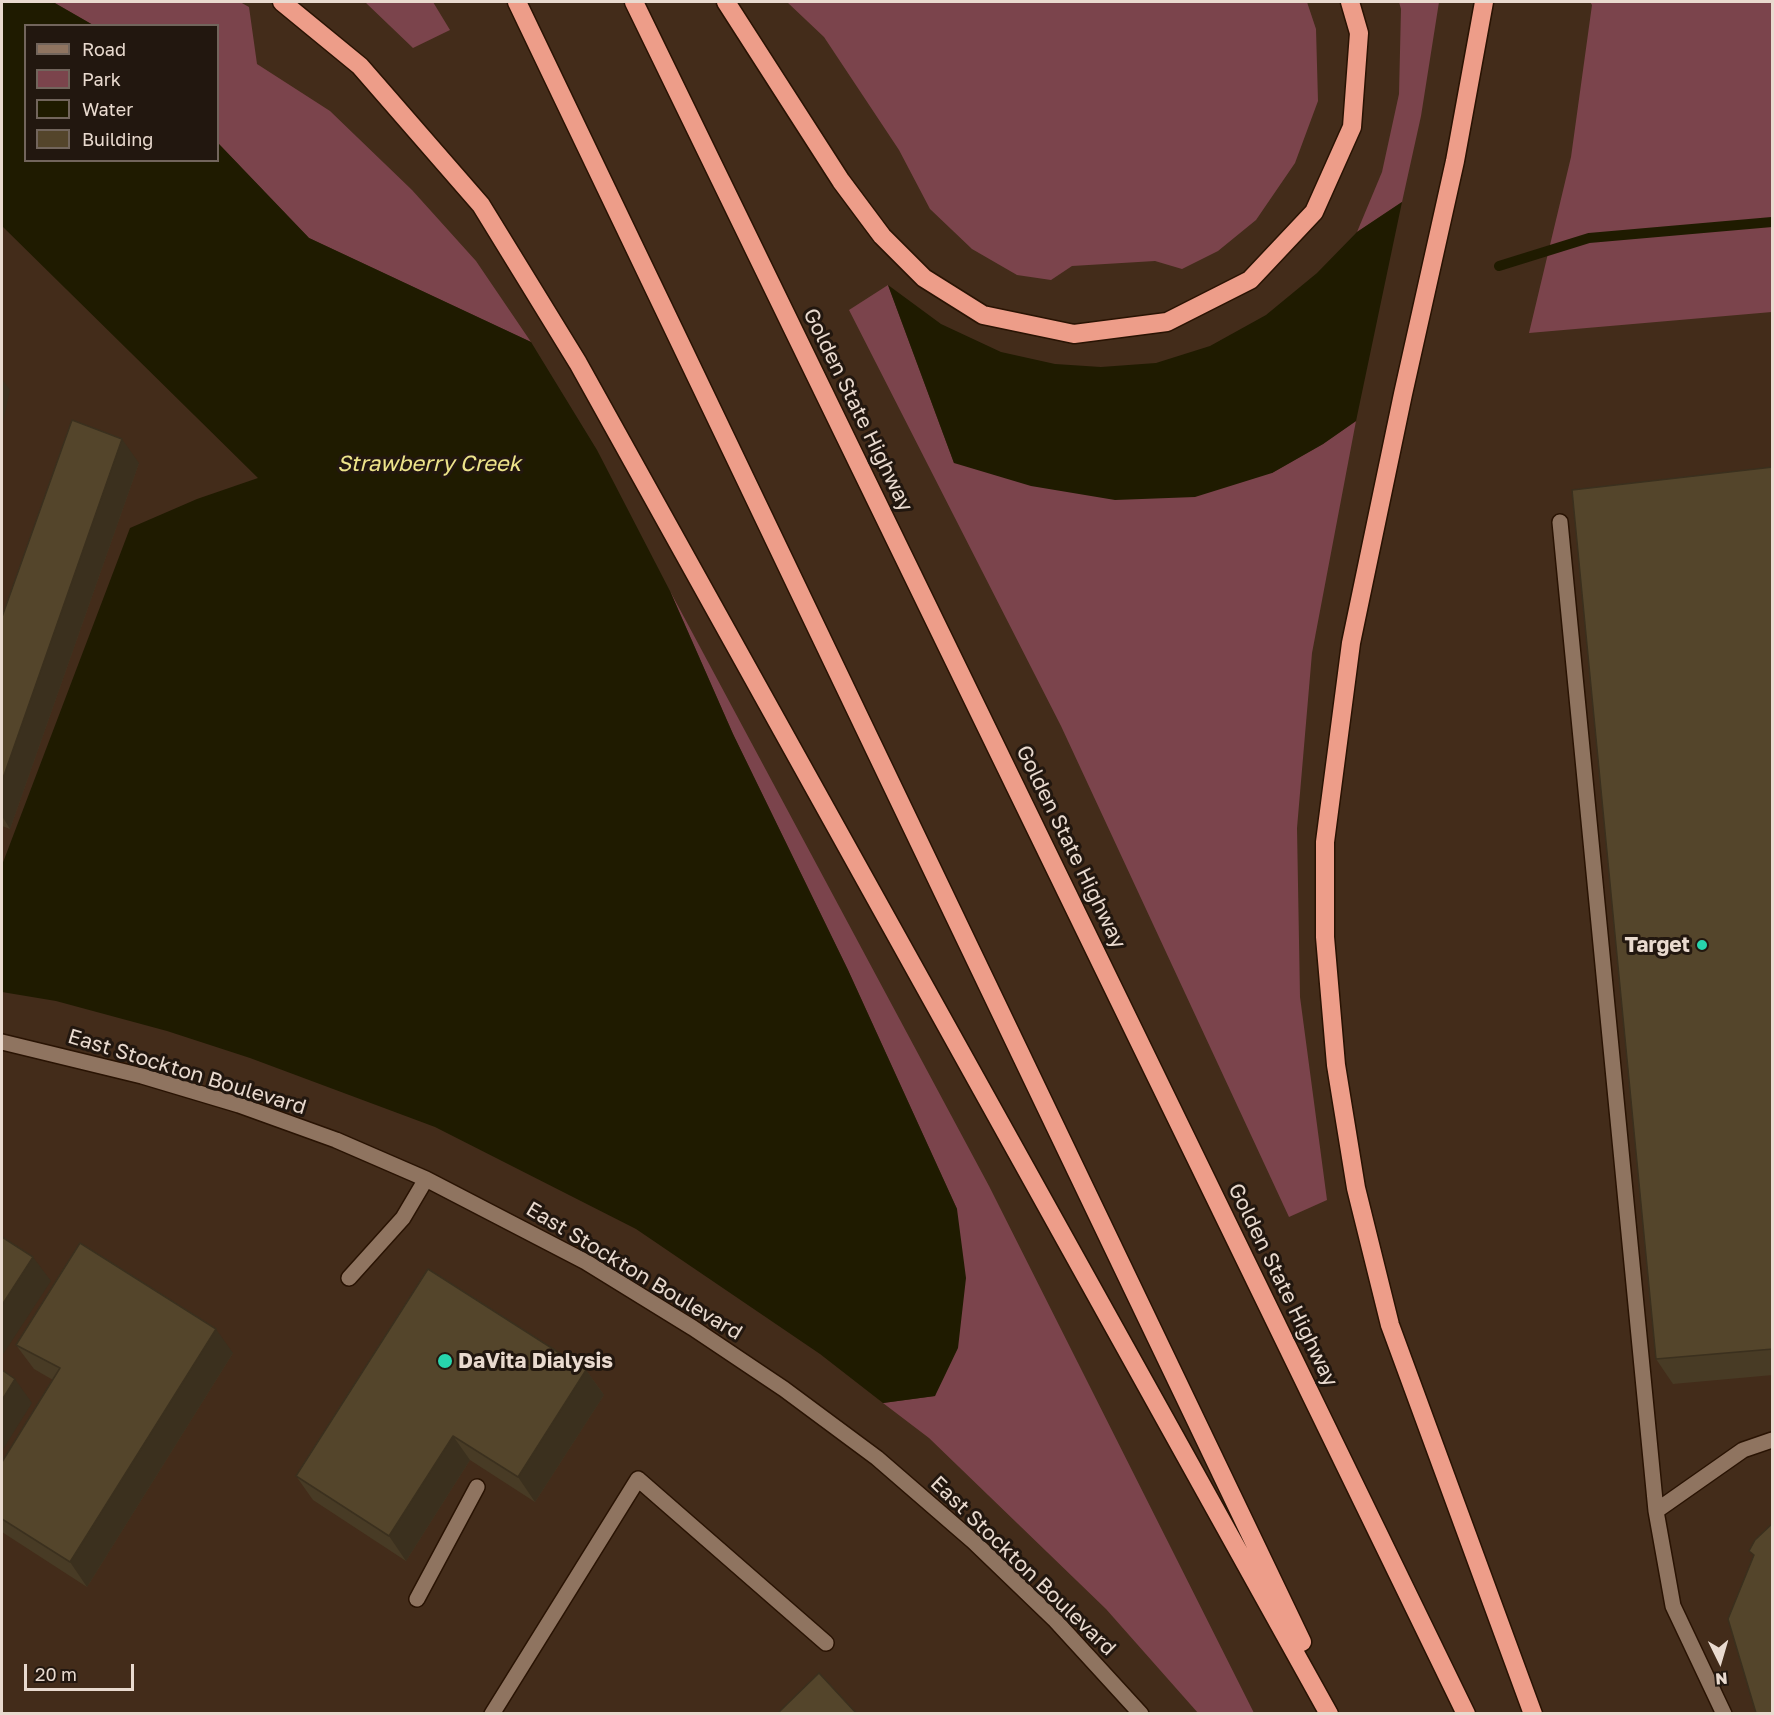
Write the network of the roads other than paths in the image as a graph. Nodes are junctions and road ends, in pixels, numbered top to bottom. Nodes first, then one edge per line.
1 (282, 2) edge
2 (517, 2) edge
3 (634, 2) edge
4 (726, 2) edge
5 (1350, 2) edge
6 (1484, 2) edge
7 (1560, 522) dead end
8 (2, 1042) edge
9 (426, 1179) junction
10 (349, 1278) dead end
11 (1773, 1440) edge
12 (477, 1486) edge
13 (1656, 1512) junction
14 (417, 1599) dead end
15 (826, 1643) dead end
16 (492, 1713) edge
17 (1141, 1713) edge
18 (1329, 1713) edge
19 (1336, 1713) edge
20 (1466, 1713) edge
21 (1533, 1713) edge
22 (1724, 1713) edge

1 - 18 highway
2 - 19 highway
3 - 20 highway, Golden State Highway
4 - 5 highway
6 - 21 highway
7 - 13 street
8 - 9 street, East Stockton Boulevard
9 - 10 street
9 - 17 street, East Stockton Boulevard
11 - 13 street
12 - 14 street
13 - 22 street
15 - 16 street

